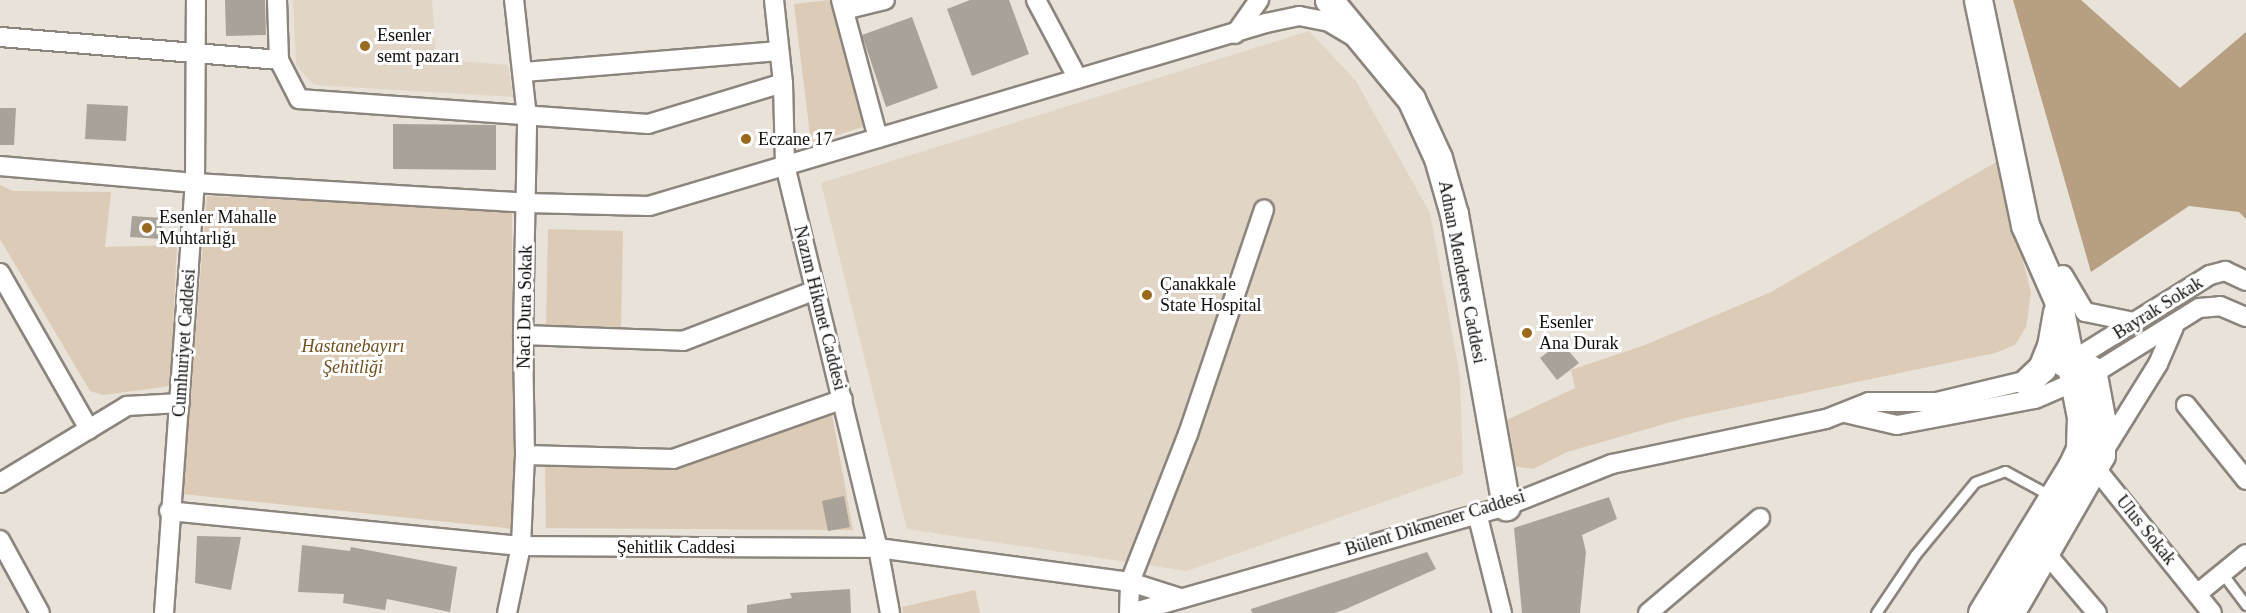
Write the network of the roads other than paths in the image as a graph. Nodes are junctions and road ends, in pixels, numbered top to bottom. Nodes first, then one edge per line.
1 (196, 0) edge
2 (277, 0) edge
3 (514, 0) edge
4 (774, 0) edge
5 (885, 0) edge
6 (1036, 0) edge
7 (1259, 0) edge
8 (1329, 0) edge
9 (1978, 0) edge
10 (843, 5) edge
11 (1235, 33) junction
12 (0, 37) edge
13 (1365, 42) junction
14 (779, 51) junction
15 (195, 55) junction
16 (279, 60) junction
17 (524, 72) junction
18 (1078, 79) junction
19 (783, 83) junction
20 (527, 117) junction
21 (878, 138) junction
22 (785, 165) junction
23 (0, 166) edge
24 (195, 183) junction
25 (527, 203) junction
26 (1264, 209) dead end
27 (0, 273) edge
28 (2246, 281) edge
29 (2060, 287) junction
30 (813, 291) junction
31 (2246, 317) edge
32 (2134, 322) junction
33 (2174, 327) junction
34 (523, 335) junction
35 (2083, 368) junction
36 (2027, 382) junction
37 (843, 399) junction
38 (180, 403) junction
39 (2186, 405) dead end
40 (1845, 413) junction
41 (89, 429) junction
42 (525, 455) junction
43 (2092, 456) junction
44 (2246, 480) edge
45 (0, 483) edge
46 (2053, 497) junction
47 (1506, 506) junction
48 (169, 511) junction
49 (1477, 513) junction
50 (1760, 518) dead end
51 (0, 540) edge
52 (521, 546) junction
53 (878, 548) junction
54 (2045, 552) junction
55 (2246, 554) edge
56 (2222, 573) junction
57 (1130, 582) junction
58 (2197, 594) junction
59 (1180, 598) junction
60 (2246, 605) edge
61 (40, 613) edge
62 (164, 613) edge
63 (507, 613) edge
64 (890, 613) edge
65 (1130, 613) edge
66 (1502, 613) edge
67 (1648, 613) edge
68 (1876, 613) edge
69 (1982, 613) edge
70 (2010, 613) edge
71 (2097, 613) edge
72 (2212, 613) edge

1 - 15 street, Cumhuriyet Caddesi
2 - 16 street
3 - 17 street, Naci Dura Sokak
4 - 14 street, Nazım Hikmet Caddesi
5 - 10 street
6 - 18 street
7 - 11 street
8 - 13 street, Adnan Menderes Caddesi
9 - 29 street
10 - 21 street
11 - 13 street
11 - 18 street
12 - 15 street
13 - 47 street, Adnan Menderes Caddesi
14 - 17 street
14 - 19 street, Nazım Hikmet Caddesi
15 - 16 street
15 - 24 street, Cumhuriyet Caddesi
16 - 20 street
17 - 20 street, Naci Dura Sokak
18 - 21 street
19 - 20 street
19 - 22 street, Nazım Hikmet Caddesi
20 - 25 street, Naci Dura Sokak
21 - 22 street
22 - 25 street
22 - 30 street, Nazım Hikmet Caddesi
23 - 24 street
24 - 25 street
24 - 38 street, Cumhuriyet Caddesi
25 - 34 street, Naci Dura Sokak
26 - 57 street
27 - 41 street
28 - 32 street, Bayrak Sokak
29 - 32 street
29 - 35 street
29 - 36 street
30 - 34 street
30 - 37 street, Nazım Hikmet Caddesi
31 - 33 street, Bayrak Sokak
32 - 35 street, Bayrak Sokak
33 - 35 street, Bayrak Sokak
33 - 43 street
34 - 42 street, Naci Dura Sokak
35 - 36 street, Bülent Dikmener Caddesi
35 - 40 street, Bülent Dikmener Caddesi
35 - 43 street
36 - 40 street, Bülent Dikmener Caddesi
37 - 42 street
37 - 53 street, Nazım Hikmet Caddesi
38 - 41 street
38 - 48 street, Cumhuriyet Caddesi
39 - 44 street
40 - 47 street, Bülent Dikmener Caddesi
41 - 45 street
42 - 52 street, Naci Dura Sokak
43 - 46 street
43 - 54 street
43 - 58 street, Ulus Sokak
46 - 68 lane
46 - 69 street
47 - 49 street, Bülent Dikmener Caddesi
48 - 52 street, Şehitlik Caddesi
48 - 62 street, Cumhuriyet Caddesi
49 - 59 street, Bülent Dikmener Caddesi
49 - 66 street
50 - 67 street
51 - 61 street
52 - 53 street, Şehitlik Caddesi
52 - 63 street, Naci Dura Sokak
53 - 57 street, Şehitlik Caddesi
53 - 64 street, Nazım Hikmet Caddesi
54 - 70 street
54 - 71 street
55 - 56 street
56 - 58 street
56 - 60 lane
57 - 59 street, Şehitlik Caddesi
57 - 65 street
58 - 72 street, Ulus Sokak
59 - 65 street, Bülent Dikmener Caddesi

